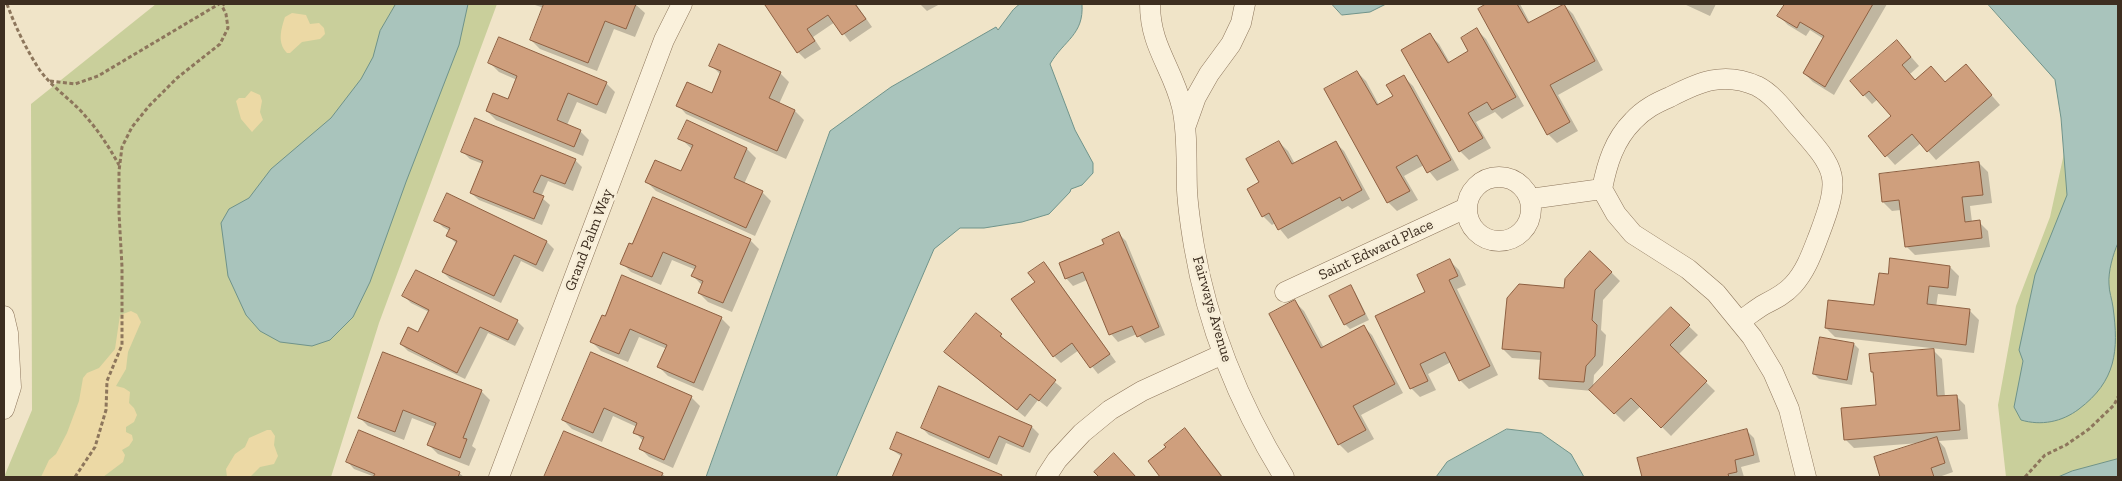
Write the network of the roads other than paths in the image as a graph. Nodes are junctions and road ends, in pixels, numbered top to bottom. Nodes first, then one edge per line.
1 (682, 4) edge
2 (1150, 4) edge
3 (1245, 4) edge
4 (1186, 127) junction
5 (1602, 189) junction
6 (1530, 199) junction
7 (1466, 208) junction
8 (1285, 292) dead end
9 (4, 316) edge
10 (1740, 322) junction
11 (1223, 354) junction
12 (4, 409) edge
13 (498, 477) edge
14 (1046, 477) edge
15 (1284, 477) edge
16 (1806, 477) edge

1 - 13 street, Grand Palm Way
2 - 4 street, Fairways Avenue
3 - 4 street, Fairways Avenue
4 - 11 street, Fairways Avenue
5 - 6 street
5 - 10 street
5 - 10 street
6 - 7 street
6 - 7 street
7 - 8 street, Saint Edward Place
9 - 12 street
10 - 16 street
11 - 14 street
11 - 15 street, Fairways Avenue

